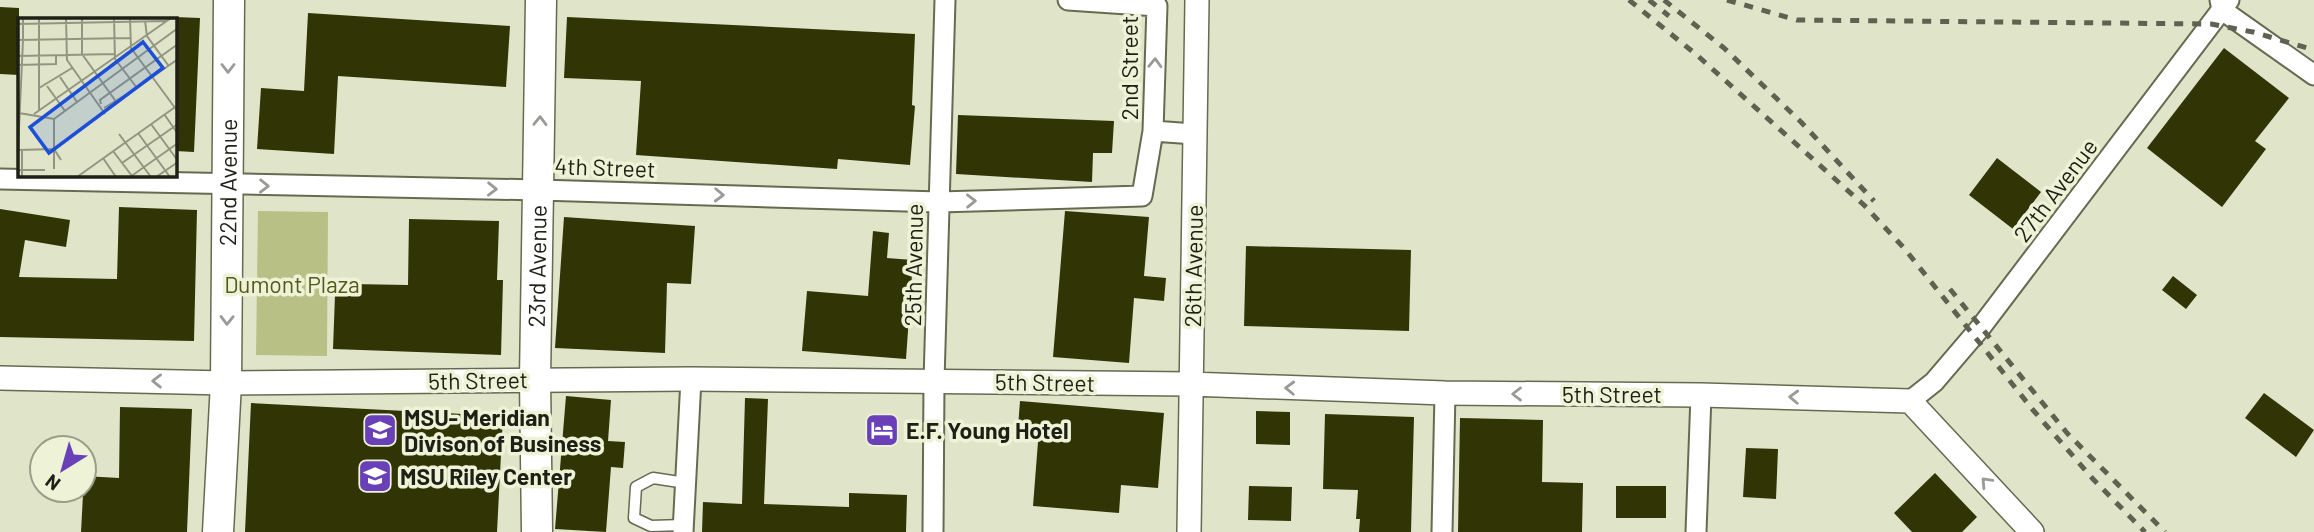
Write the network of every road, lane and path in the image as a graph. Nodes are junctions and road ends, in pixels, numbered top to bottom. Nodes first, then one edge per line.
1 (229, 0) edge
2 (541, 0) edge
3 (945, 0) edge
4 (1068, 0) edge
5 (1197, 0) edge
6 (2224, 3) edge
7 (2314, 75) edge
8 (1153, 131) junction
9 (1194, 134) junction
10 (0, 179) edge
11 (228, 186) junction
12 (539, 190) junction
13 (939, 202) junction
14 (0, 378) edge
15 (535, 379) junction
16 (691, 379) junction
17 (934, 381) junction
18 (226, 383) junction
19 (1190, 384) junction
20 (1445, 393) junction
21 (1701, 395) junction
22 (1910, 401) junction
23 (685, 482) junction
24 (683, 529) edge
25 (218, 532) edge
26 (537, 532) edge
27 (933, 532) edge
28 (1189, 532) edge
29 (1442, 532) edge
30 (1696, 532) edge
31 (2032, 532) edge

1 -> 11 main road, 22nd Avenue
12 -> 2 main road, 23rd Avenue
3 - 13 street, 25th Avenue
8 -> 4 street, 2nd Street
5 - 9 street, 26th Avenue
6 - 7 street
6 - 22 street, 27th Avenue
8 - 9 street, 2nd Street
13 -> 8 street, 4th Street
9 - 19 street, 26th Avenue
10 - 11 street, 4th Street
11 -> 12 street, 4th Street
11 -> 18 main road, 22nd Avenue
12 -> 13 street, 4th Street
12 - 15 main road, 23rd Avenue
13 - 17 street, 25th Avenue
18 -> 14 street, 5th Street
15 - 16 street, 5th Street
15 - 18 street, 5th Street
15 - 26 main road, 23rd Avenue
16 - 17 street, 5th Street
16 - 23 street
17 - 19 street, 5th Street
17 - 27 street, 25th Avenue
18 - 25 main road, 22nd Avenue
20 -> 19 street, 5th Street
19 - 28 street, 26th Avenue
21 -> 20 street, 5th Street
20 - 29 street
22 -> 21 street, 5th Street
21 - 30 street
31 -> 22 street
23 - 24 street
23 - 24 lane

